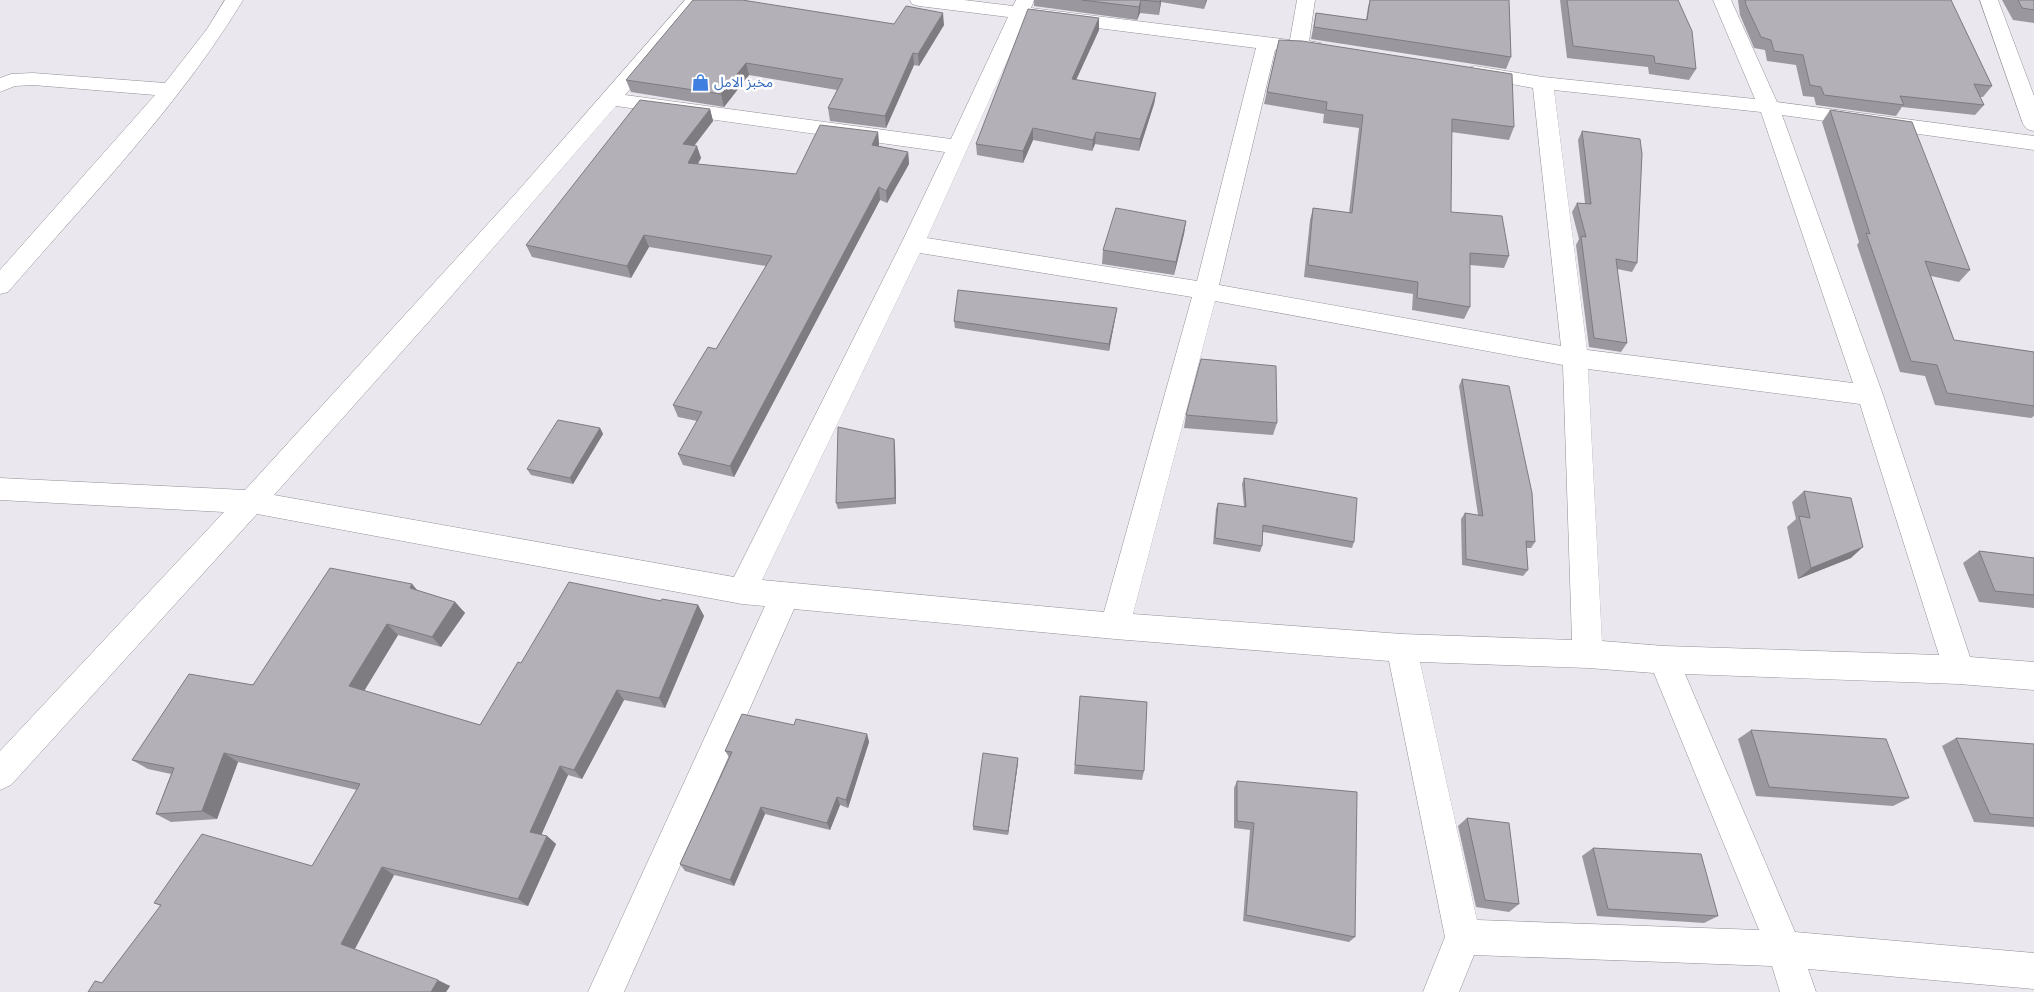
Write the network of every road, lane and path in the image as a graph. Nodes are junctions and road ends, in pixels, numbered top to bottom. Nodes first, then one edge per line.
1 (234, 0) edge
2 (695, 0) edge
3 (919, 0) edge
4 (1306, 0) edge
5 (1722, 0) edge
6 (1988, 0) edge
7 (1022, 7) edge
8 (1267, 44) junction
9 (1299, 45) junction
10 (1328, 50) edge
11 (1455, 69) edge
12 (1543, 83) junction
13 (0, 86) edge
14 (171, 90) junction
15 (611, 100) junction
16 (1769, 107) junction
17 (2034, 124) edge
18 (2034, 143) edge
19 (959, 147) junction
20 (913, 244) junction
21 (0, 286) edge
22 (1206, 291) junction
23 (1575, 358) junction
24 (1870, 395) junction
25 (0, 489) edge
26 (251, 502) junction
27 (742, 591) junction
28 (785, 595) junction
29 (1115, 626) junction
30 (1402, 648) junction
31 (1588, 654) junction
32 (1664, 660) junction
33 (1959, 670) junction
34 (2034, 676) edge
35 (0, 774) edge
36 (1463, 937) junction
37 (1784, 949) junction
38 (2034, 971) edge
39 (606, 992) edge
40 (1441, 992) edge
41 (1798, 992) edge

1 - 14 street
2 - 15 street
3 - 7 street
4 - 9 street
5 - 16 street
6 - 17 street
7 - 8 street
7 - 19 street
8 - 9 street
8 - 22 street
9 - 10 street
11 - 12 street
12 - 16 street
12 - 23 street
13 - 14 street
14 - 21 street
15 - 19 street
15 - 26 street
16 - 18 street
16 - 24 street
19 - 20 street
20 - 22 street
20 - 27 street
22 - 23 street
22 - 29 street
23 - 24 street
23 - 31 street
24 - 33 street
25 - 26 street
26 - 27 street
26 - 35 street
27 - 28 street
28 - 29 street
28 - 39 street
29 - 30 street
30 - 31 street
30 - 36 street
31 - 32 street
32 - 33 street
32 - 37 street
33 - 34 street
36 - 37 street
36 - 40 street
37 - 38 street
37 - 41 street

